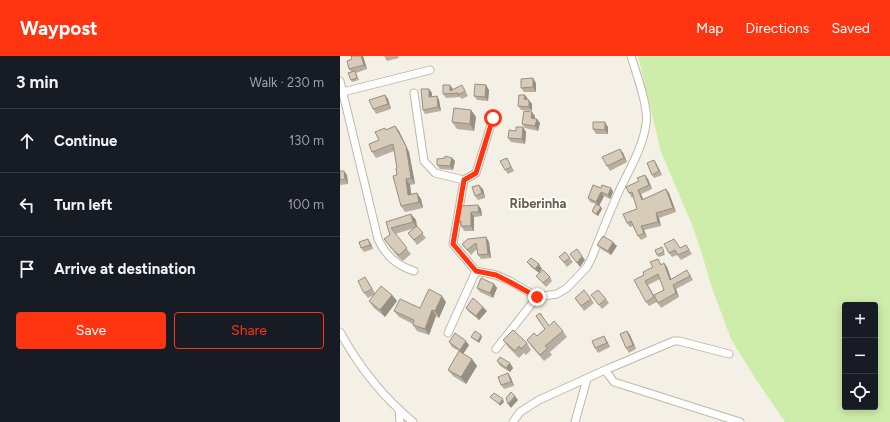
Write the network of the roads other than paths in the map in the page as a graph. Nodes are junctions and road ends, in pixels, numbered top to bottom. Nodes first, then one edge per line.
1 (631, 56) edge
2 (430, 70) dead end
3 (340, 80) edge
4 (343, 92) junction
5 (414, 93) dead end
6 (493, 118) dead end
7 (464, 180) junction
8 (414, 271) dead end
9 (476, 271) junction
10 (537, 297) junction
11 (340, 332) edge
12 (448, 333) dead end
13 (496, 350) dead end
14 (729, 354) dead end
15 (606, 370) junction
16 (587, 379) junction
17 (399, 410) junction
18 (400, 422) edge
19 (413, 422) edge
20 (513, 422) edge
21 (575, 422) edge
22 (740, 422) edge

1 - 10 street
2 - 4 street
3 - 4 street
4 - 8 street
5 - 7 street
6 - 7 street
7 - 9 street
9 - 10 street
9 - 12 street
10 - 13 street
11 - 17 street
14 - 15 street
15 - 16 street
15 - 22 street
16 - 20 street
16 - 21 street
17 - 18 street
17 - 19 street

